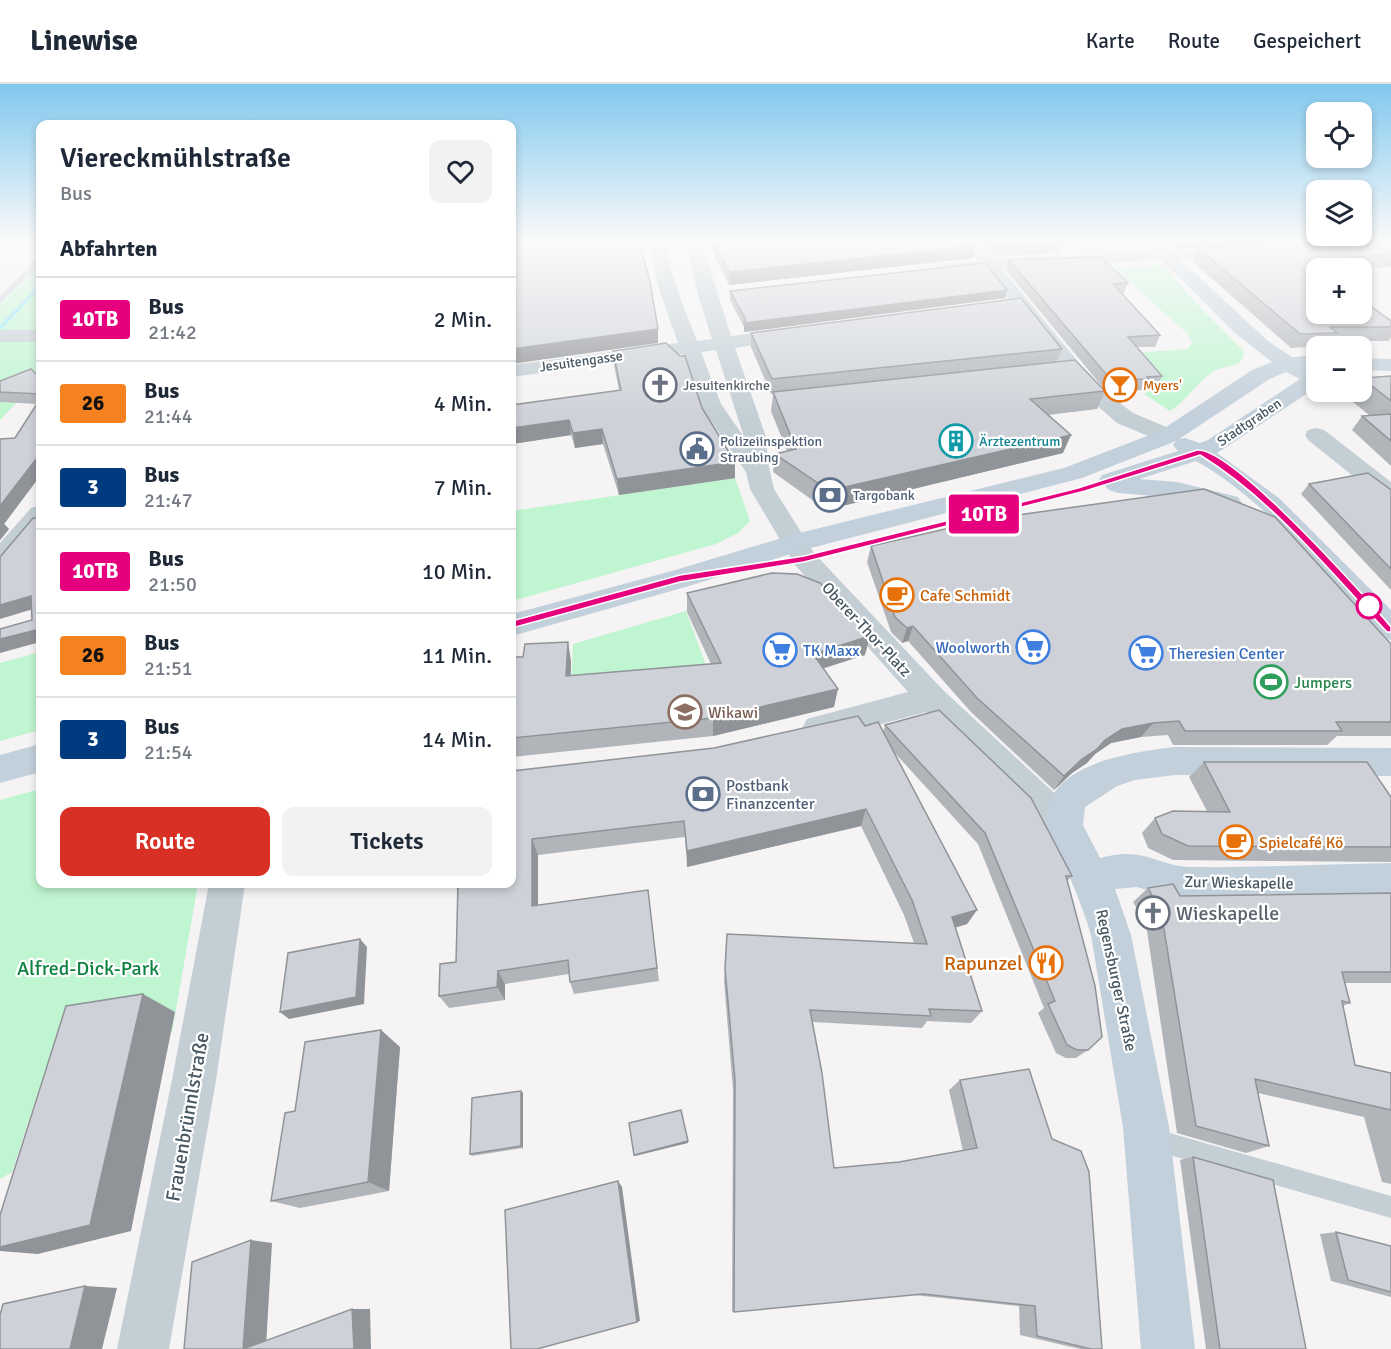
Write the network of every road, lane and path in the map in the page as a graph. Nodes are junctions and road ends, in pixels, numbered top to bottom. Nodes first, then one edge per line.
1 (672, 299) edge
2 (716, 299) edge
3 (1016, 299) edge
4 (1214, 299) edge
5 (1020, 304) junction
6 (999, 307) edge
7 (716, 322) junction
8 (680, 325) junction
9 (809, 332) edge
10 (0, 336) edge
11 (36, 336) edge
12 (723, 343) junction
13 (687, 348) junction
14 (1286, 364) junction
15 (516, 369) edge
16 (1073, 370) junction
17 (1306, 370) edge
18 (1050, 372) edge
19 (1306, 379) edge
20 (1316, 435) dead end
21 (1168, 436) junction
22 (1200, 452) junction
23 (758, 475) junction
24 (1098, 484) junction
25 (1391, 494) edge
26 (36, 518) edge
27 (1309, 544) junction
28 (800, 551) junction
29 (0, 560) edge
30 (516, 624) edge
31 (1391, 629) edge
32 (932, 698) junction
33 (795, 733) edge
34 (36, 759) edge
35 (1391, 762) edge
36 (0, 770) edge
37 (1065, 825) junction
38 (1090, 879) junction
39 (1391, 881) edge
40 (226, 888) edge
41 (1148, 1138) junction
42 (1391, 1208) edge
43 (143, 1349) edge
44 (1168, 1349) edge

1 - 8 street
2 - 7 street
3 - 5 street
4 - 14 main road, Stadtgraben
5 - 6 street
5 - 16 street
7 - 8 street
7 - 12 street
8 - 13 street
9 - 12 street, Jesuitengasse
10 - 11 street
12 - 13 street, Jesuitengasse
12 - 23 street
13 - 15 street, Jesuitengasse
13 - 23 street
14 - 17 main road, Stadtgraben
14 - 21 main road, Stadtgraben
16 - 18 street
16 - 21 street
19 - 22 main road, Stadtgraben
20 - 25 street
21 - 22 main road
21 - 28 main road, Stadtgraben
22 - 24 main road, Stadtgraben
22 - 27 main road
23 - 28 street, Oberer-Thor-Platz
24 - 27 main road
24 - 28 main road, Stadtgraben
26 - 29 street
27 - 31 main road
28 - 30 main road
28 - 32 street, Oberer-Thor-Platz
32 - 33 street
32 - 37 street, Oberer-Thor-Platz
34 - 36 main road
35 - 37 main road
37 - 38 main road, Regensburger Straße
38 - 39 main road, Zur Wieskapelle
38 - 41 main road, Regensburger Straße
40 - 43 street, Frauenbrünnlstraße
41 - 42 lane
41 - 44 main road, Regensburger Straße

